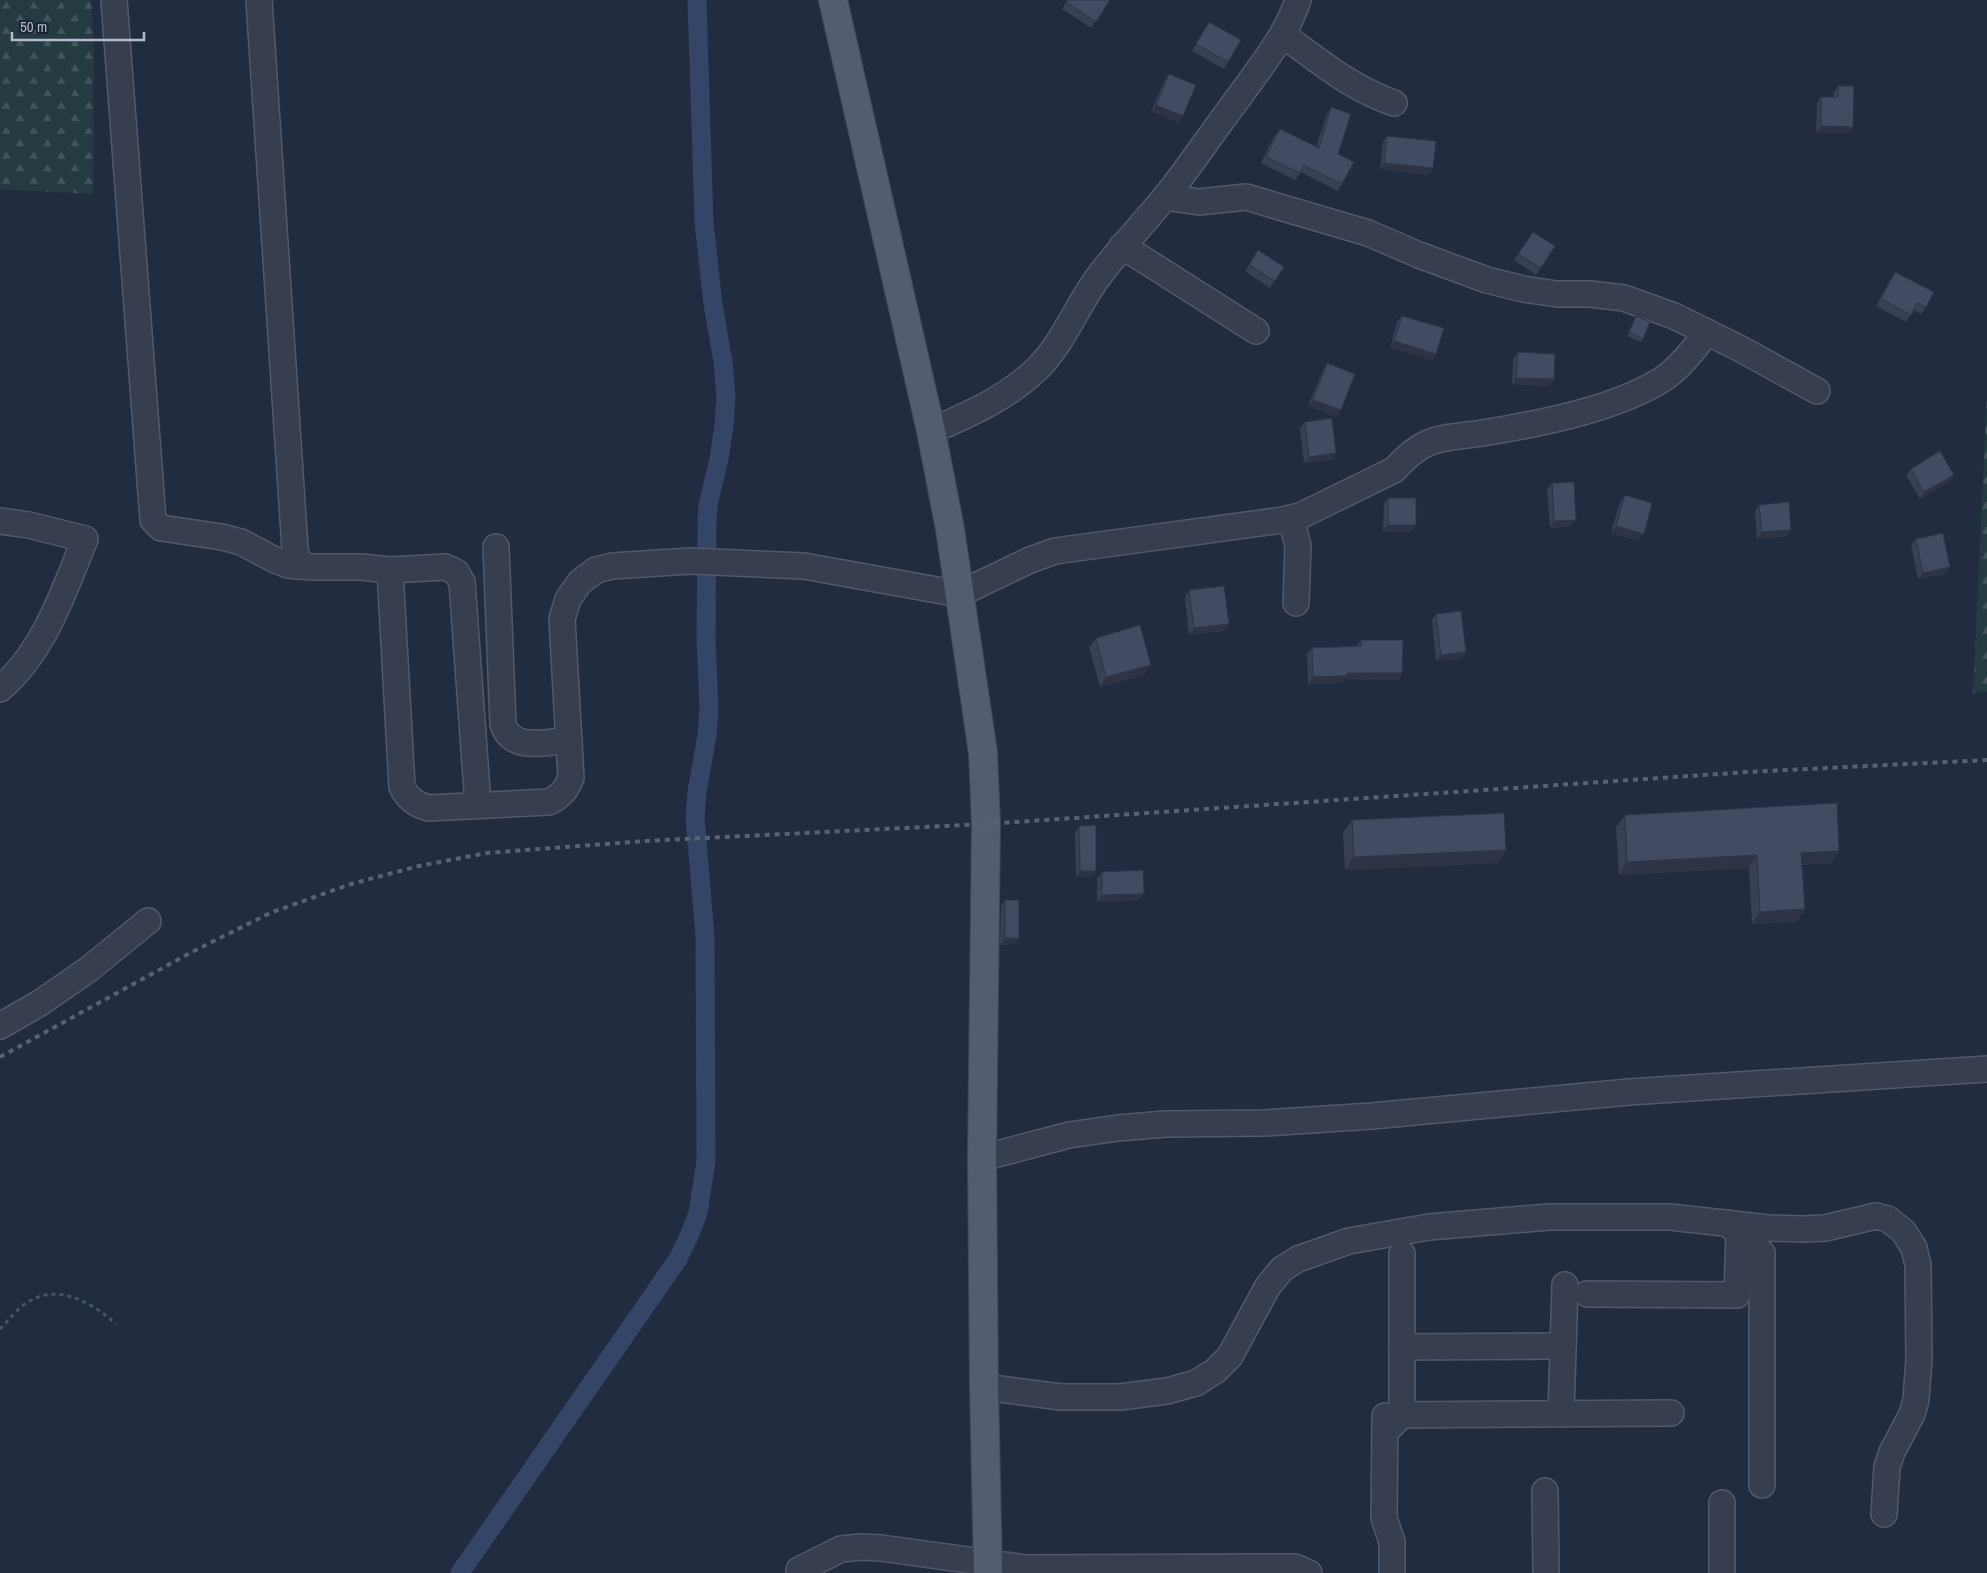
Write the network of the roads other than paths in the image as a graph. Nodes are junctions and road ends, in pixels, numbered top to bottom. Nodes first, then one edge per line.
1 (114, 0) edge
2 (259, 0) edge
3 (834, 0) edge
4 (1298, 0) edge
5 (1283, 35) junction
6 (1394, 103) dead end
7 (1165, 197) junction
8 (1122, 246) junction
9 (1256, 331) dead end
10 (1707, 332) junction
11 (1817, 391) dead end
12 (930, 431) junction
13 (1291, 518) junction
14 (0, 521) edge
15 (496, 547) dead end
16 (299, 566) junction
17 (390, 570) junction
18 (959, 594) junction
19 (1296, 603) dead end
20 (0, 689) edge
21 (503, 724) junction
22 (472, 727) junction
23 (569, 740) junction
24 (478, 805) junction
25 (148, 921) dead end
26 (0, 1026) edge
27 (1987, 1069) edge
28 (982, 1158) junction
29 (1733, 1228) junction
30 (1402, 1254) dead end
31 (1563, 1346) junction
32 (1402, 1347) junction
33 (984, 1387) junction
34 (1671, 1413) dead end
35 (1561, 1414) junction
36 (1390, 1421) junction
37 (1762, 1484) dead end
38 (1545, 1492) dead end
39 (1722, 1503) dead end
40 (1884, 1514) dead end
41 (988, 1568) edge
42 (799, 1570) dead end
43 (1038, 1570) edge
44 (1309, 1573) edge
45 (1392, 1573) edge
46 (1546, 1573) edge
47 (1722, 1573) edge

1 - 16 street
2 - 16 street
3 - 12 main road
4 - 5 street
5 - 6 street
5 - 7 street
7 - 8 street
7 - 10 street
8 - 9 street
8 - 12 street
10 - 11 street
10 - 13 street
12 - 18 main road
13 - 18 street
13 - 19 street
14 - 20 street
15 - 21 street
16 - 17 street
17 - 22 street
17 - 24 street
18 - 23 street
18 - 28 main road
21 - 22 street
21 - 23 street
22 - 24 street
23 - 24 street
25 - 26 street
27 - 28 street
28 - 33 main road
29 - 31 street
29 - 33 street
29 - 37 street
29 - 40 street
30 - 32 street
31 - 32 street
31 - 35 street
32 - 36 street
33 - 41 main road
34 - 35 street
35 - 36 street
36 - 45 street
38 - 46 street
39 - 47 street
41 - 42 street
41 - 43 street
43 - 44 street

